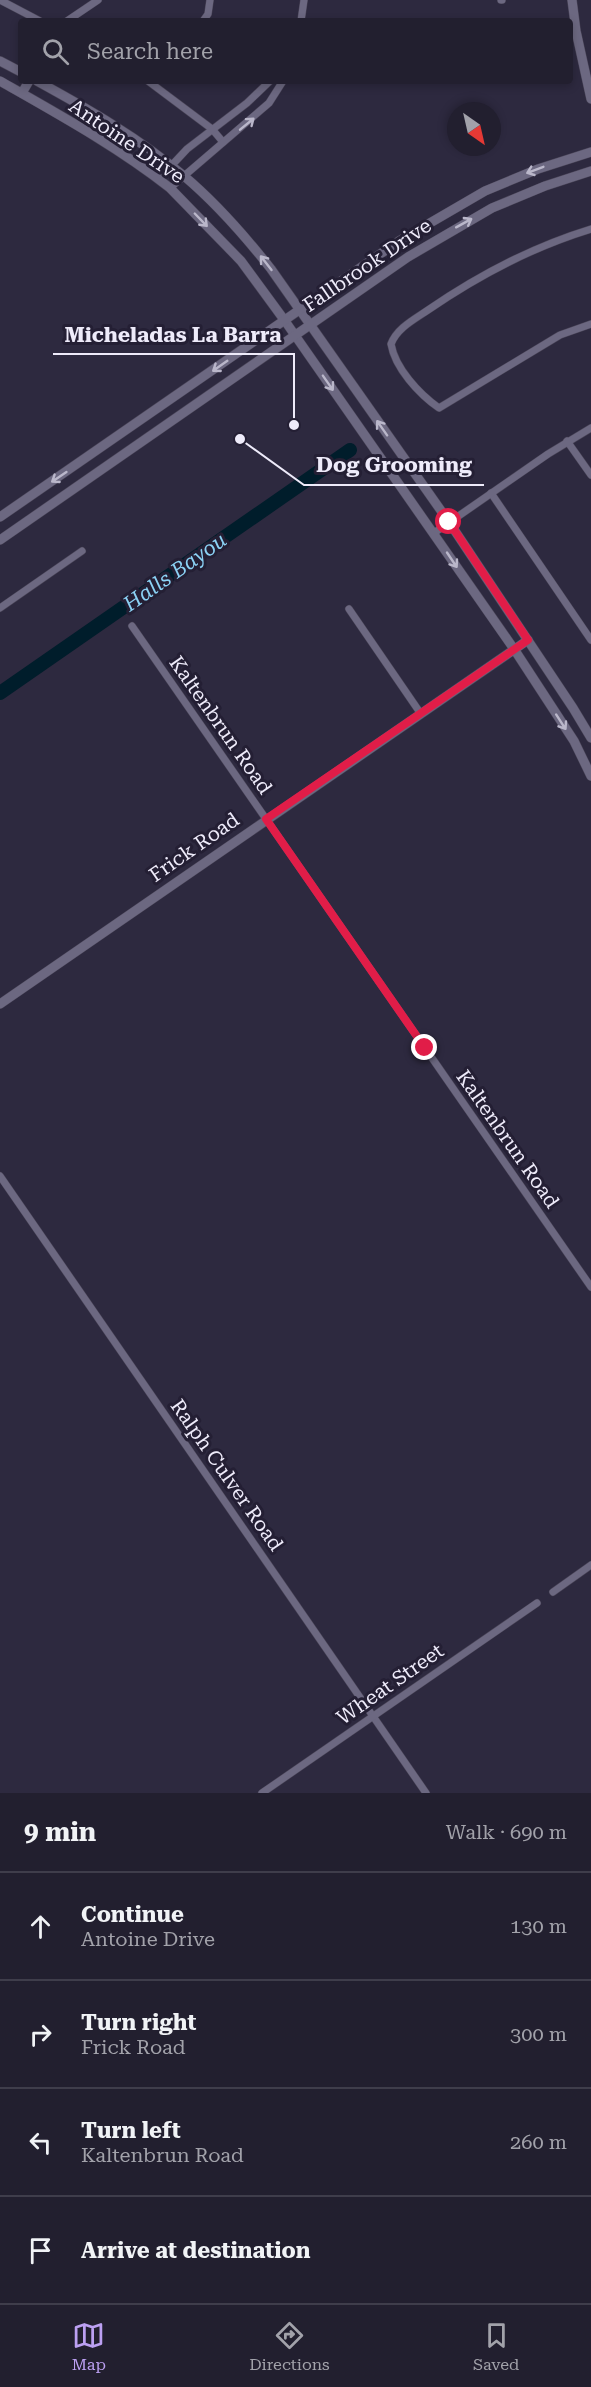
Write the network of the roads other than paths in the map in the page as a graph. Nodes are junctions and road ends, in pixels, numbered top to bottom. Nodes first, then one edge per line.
1 (0, 0) edge
2 (98, 0) edge
3 (210, 0) edge
4 (304, 0) edge
5 (572, 0) edge
6 (34, 18) edge
7 (71, 18) edge
8 (205, 18) edge
9 (301, 18) edge
10 (0, 61) edge
11 (18, 70) edge
12 (0, 81) edge
13 (26, 84) edge
14 (42, 84) edge
15 (152, 84) edge
16 (267, 84) edge
17 (281, 84) edge
18 (22, 93) junction
19 (591, 99) edge
20 (212, 129) junction
21 (223, 142) junction
22 (591, 152) edge
23 (171, 166) junction
24 (591, 171) edge
25 (184, 176) junction
26 (159, 179) junction
27 (170, 188) junction
28 (591, 229) edge
29 (300, 311) junction
30 (285, 321) junction
31 (591, 324) edge
32 (310, 325) junction
33 (294, 336) junction
34 (132, 426) junction
35 (591, 428) edge
36 (142, 441) junction
37 (567, 441) junction
38 (591, 475) edge
39 (491, 493) junction
40 (0, 517) edge
41 (449, 522) junction
42 (434, 533) junction
43 (0, 540) edge
44 (82, 551) dead end
45 (0, 608) edge
46 (349, 609) dead end
47 (132, 626) dead end
48 (528, 640) junction
49 (591, 640) edge
50 (514, 649) junction
51 (420, 714) junction
52 (591, 738) edge
53 (590, 773) edge
54 (266, 819) junction
55 (0, 1004) edge
56 (0, 1176) edge
57 (591, 1287) edge
58 (591, 1565) edge
59 (553, 1592) dead end
60 (537, 1603) dead end
61 (373, 1716) junction
62 (262, 1793) edge
63 (426, 1793) edge

1 - 6 street
2 - 7 street
3 - 8 street
4 - 9 street
5 - 19 main road
10 - 11 main road
12 - 18 main road, Antoine Drive
13 - 18 main road
14 - 23 main road, Antoine Drive
15 - 20 street
16 - 20 street
21 -> 17 street
18 - 26 main road, Antoine Drive
20 - 21 street
20 - 23 street
21 - 25 street
22 -> 29 main road, Fallbrook Drive
23 - 25 main road, Antoine Drive
23 - 26 street
32 -> 24 main road, Fallbrook Drive
25 - 27 street
29 -> 25 main road, Antoine Drive
26 - 27 main road, Antoine Drive
27 -> 30 main road, Antoine Drive
28 - 31 street
29 - 30 main road, Fallbrook Drive
29 - 32 main road, Antoine Drive
30 - 33 main road, Antoine Drive
30 -> 34 main road, Fallbrook Drive
32 - 33 main road, Fallbrook Drive
41 -> 32 main road, Antoine Drive
33 - 36 main road, Fallbrook Drive
33 -> 42 main road, Antoine Drive
34 - 36 main road
34 -> 40 main road, Fallbrook Drive
35 - 37 street
36 - 43 main road, Fallbrook Drive
37 - 38 street
37 - 39 street
39 - 41 street
39 - 49 street
41 - 42 street
41 - 48 main road, Antoine Drive
42 -> 50 main road, Antoine Drive
44 - 45 street
46 - 51 street
47 - 54 street, Kaltenbrun Road
48 - 50 main road, Frick Road
48 - 52 main road, Antoine Drive
50 - 51 main road, Frick Road
50 -> 53 main road, Antoine Drive
51 - 54 main road, Frick Road
54 - 55 main road, Frick Road
54 - 57 street, Kaltenbrun Road
56 - 61 street, Ralph Culver Road
58 - 59 street
60 - 61 street, Wheat Street
61 - 62 street, Wheat Street
61 - 63 street, Ralph Culver Road

